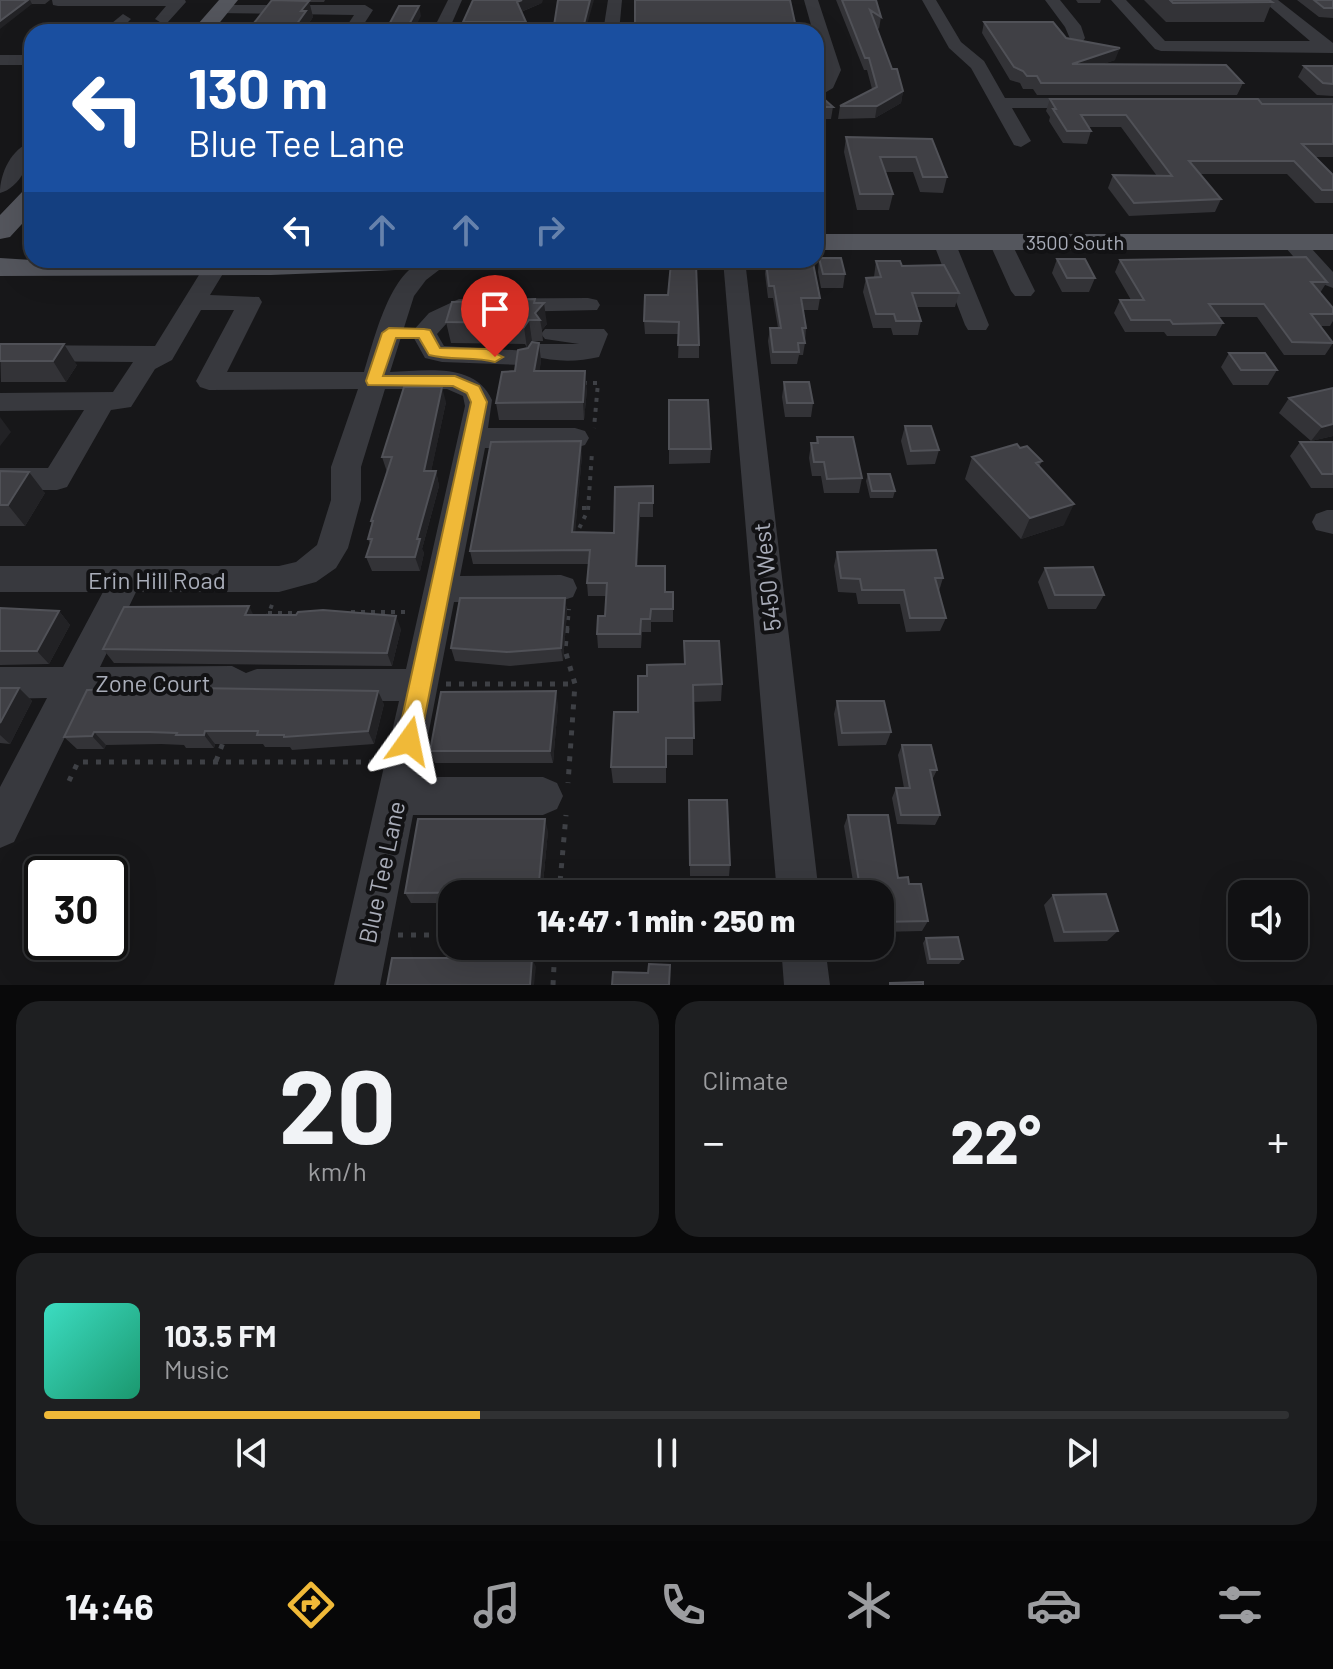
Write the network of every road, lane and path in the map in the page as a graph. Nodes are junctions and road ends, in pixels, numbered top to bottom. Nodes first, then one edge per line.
1 (455, 0) edge
2 (615, 0) edge
3 (811, 0) edge
4 (929, 0) edge
5 (1052, 0) edge
6 (1118, 0) edge
7 (1269, 0) edge
8 (58, 2) dead end
9 (267, 5) edge
10 (370, 5) edge
11 (215, 16) edge
12 (123, 19) dead end
13 (163, 19) dead end
14 (118, 24) edge
15 (310, 24) edge
16 (359, 24) edge
17 (444, 24) edge
18 (612, 24) edge
19 (816, 24) edge
20 (1150, 33) junction
21 (1311, 33) junction
22 (1077, 38) edge
23 (1330, 48) edge
24 (824, 55) edge
25 (0, 60) edge
26 (24, 60) edge
27 (824, 86) edge
28 (999, 103) junction
29 (1107, 103) edge
30 (1199, 103) edge
31 (1333, 103) edge
32 (1021, 141) dead end
33 (24, 155) edge
34 (0, 157) edge
35 (24, 160) edge
36 (0, 187) edge
37 (24, 206) edge
38 (0, 231) edge
39 (1000, 242) junction
40 (1312, 242) edge
41 (824, 243) edge
42 (950, 256) junction
43 (214, 268) edge
44 (393, 268) edge
45 (429, 268) edge
46 (735, 268) edge
47 (930, 269) edge
48 (1333, 269) edge
49 (1333, 281) edge
50 (1023, 291) dead end
51 (402, 295) junction
52 (193, 303) junction
53 (588, 305) dead end
54 (977, 325) dead end
55 (389, 333) junction
56 (436, 333) junction
57 (1, 342) edge
58 (539, 350) edge
59 (163, 354) junction
60 (374, 381) junction
61 (103, 401) junction
62 (0, 402) edge
63 (472, 438) junction
64 (575, 438) edge
65 (0, 479) edge
66 (559, 508) edge
67 (588, 508) dead end
68 (0, 579) edge
69 (126, 579) junction
70 (561, 588) dead end
71 (427, 600) junction
72 (268, 613) edge
73 (312, 613) edge
74 (341, 613) edge
75 (0, 683) edge
76 (73, 683) junction
77 (575, 684) dead end
78 (430, 685) junction
79 (380, 762) dead end
80 (69, 781) dead end
81 (397, 796) junction
82 (543, 796) dead end
83 (0, 828) edge
84 (797, 880) edge
85 (390, 935) dead end
86 (438, 935) edge
87 (554, 960) edge
88 (804, 960) edge
89 (357, 985) edge
90 (553, 985) edge
91 (807, 985) edge

1 - 17 street
2 - 18 street
3 - 19 street
4 - 28 street
5 - 22 street
6 - 20 street
7 - 21 street
8 - 13 street
9 - 10 street
9 - 11 street
10 - 16 street
11 - 15 street
12 - 14 street
20 - 21 street
20 - 23 street
21 - 23 street
24 - 27 street
25 - 26 street
28 - 29 street
28 - 32 street
30 - 31 street
33 - 34 street
35 - 36 street
37 - 38 main road
39 - 40 main road, 3500 South
39 - 42 main road, 3500 South
39 - 50 street
40 - 48 street
40 - 49 street
41 - 42 main road, 3500 South
42 - 47 street
42 - 54 street
43 - 52 street
44 - 51 street
45 - 51 street
46 - 84 street, 5450 West
51 - 55 street
52 - 59 street
52 - 60 street
53 - 56 street
55 - 56 street
55 - 60 street
56 - 58 street
57 - 59 street
59 - 61 street
60 - 63 street, Blue Tee Lane
60 - 69 street, Erin Hill Road
61 - 62 street
61 - 65 street
63 - 64 street
63 - 71 street, Blue Tee Lane
66 - 67 path
68 - 69 street, Erin Hill Road
69 - 76 street
70 - 71 street
71 - 74 path
71 - 78 street, Blue Tee Lane
72 - 73 path
75 - 76 street, Zone Court
76 - 78 street, Zone Court
76 - 83 street
77 - 78 path
78 - 81 street, Blue Tee Lane
79 - 80 path
81 - 82 street
81 - 89 street, Blue Tee Lane
85 - 86 path
87 - 90 path
88 - 91 street

